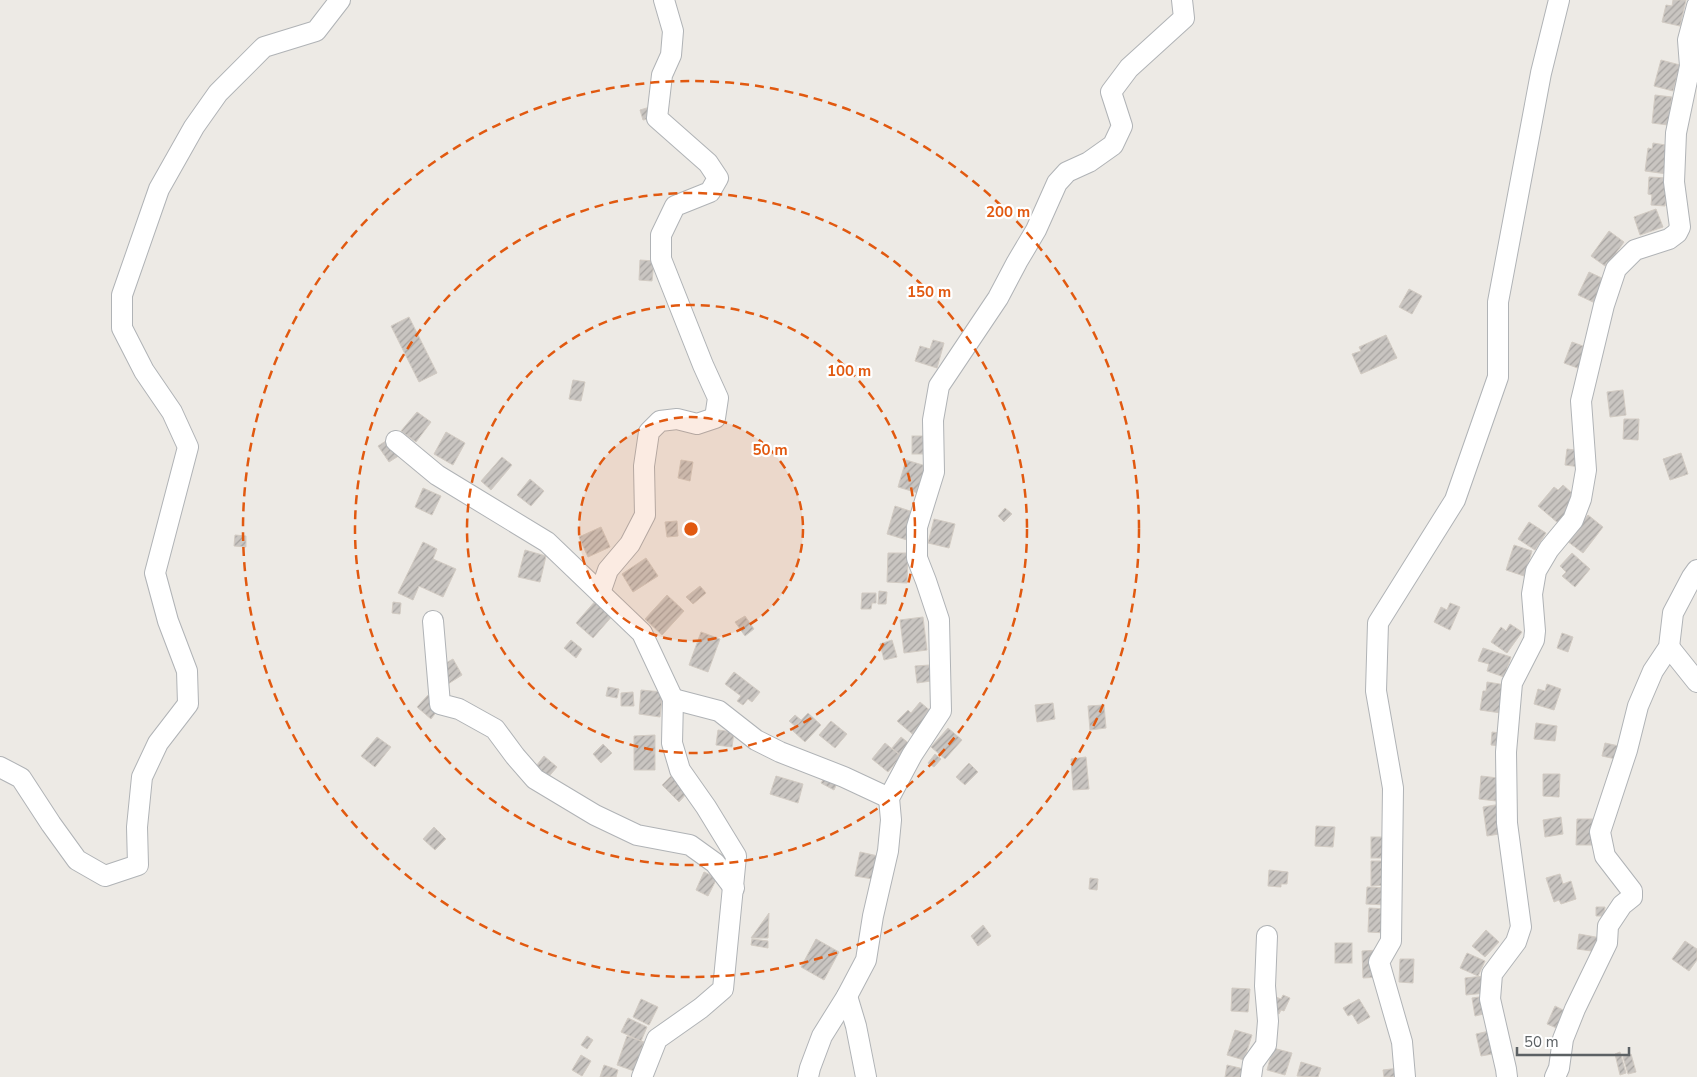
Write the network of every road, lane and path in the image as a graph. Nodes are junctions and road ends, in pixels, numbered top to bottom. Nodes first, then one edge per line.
1 (340, 0) edge
2 (664, 0) edge
3 (1182, 0) edge
4 (1559, 0) edge
5 (1697, 6) edge
6 (396, 441) dead end
7 (1697, 570) edge
8 (600, 593) junction
9 (433, 621) dead end
10 (1669, 647) junction
11 (1697, 682) edge
12 (673, 699) junction
13 (0, 767) edge
14 (889, 798) junction
15 (734, 888) junction
16 (1267, 936) dead end
17 (847, 996) junction
18 (642, 1077) edge
19 (808, 1077) edge
20 (866, 1077) edge
21 (1250, 1077) edge
22 (1405, 1077) edge
23 (1507, 1077) edge
24 (1555, 1077) edge

1 - 13 street
2 - 8 street
3 - 14 street
4 - 22 street
5 - 23 street
6 - 8 street
7 - 10 street
8 - 12 street
9 - 15 street
10 - 11 street
10 - 24 street
12 - 14 street
12 - 15 street
14 - 17 street
15 - 18 street
16 - 21 street
17 - 19 street
17 - 20 street

